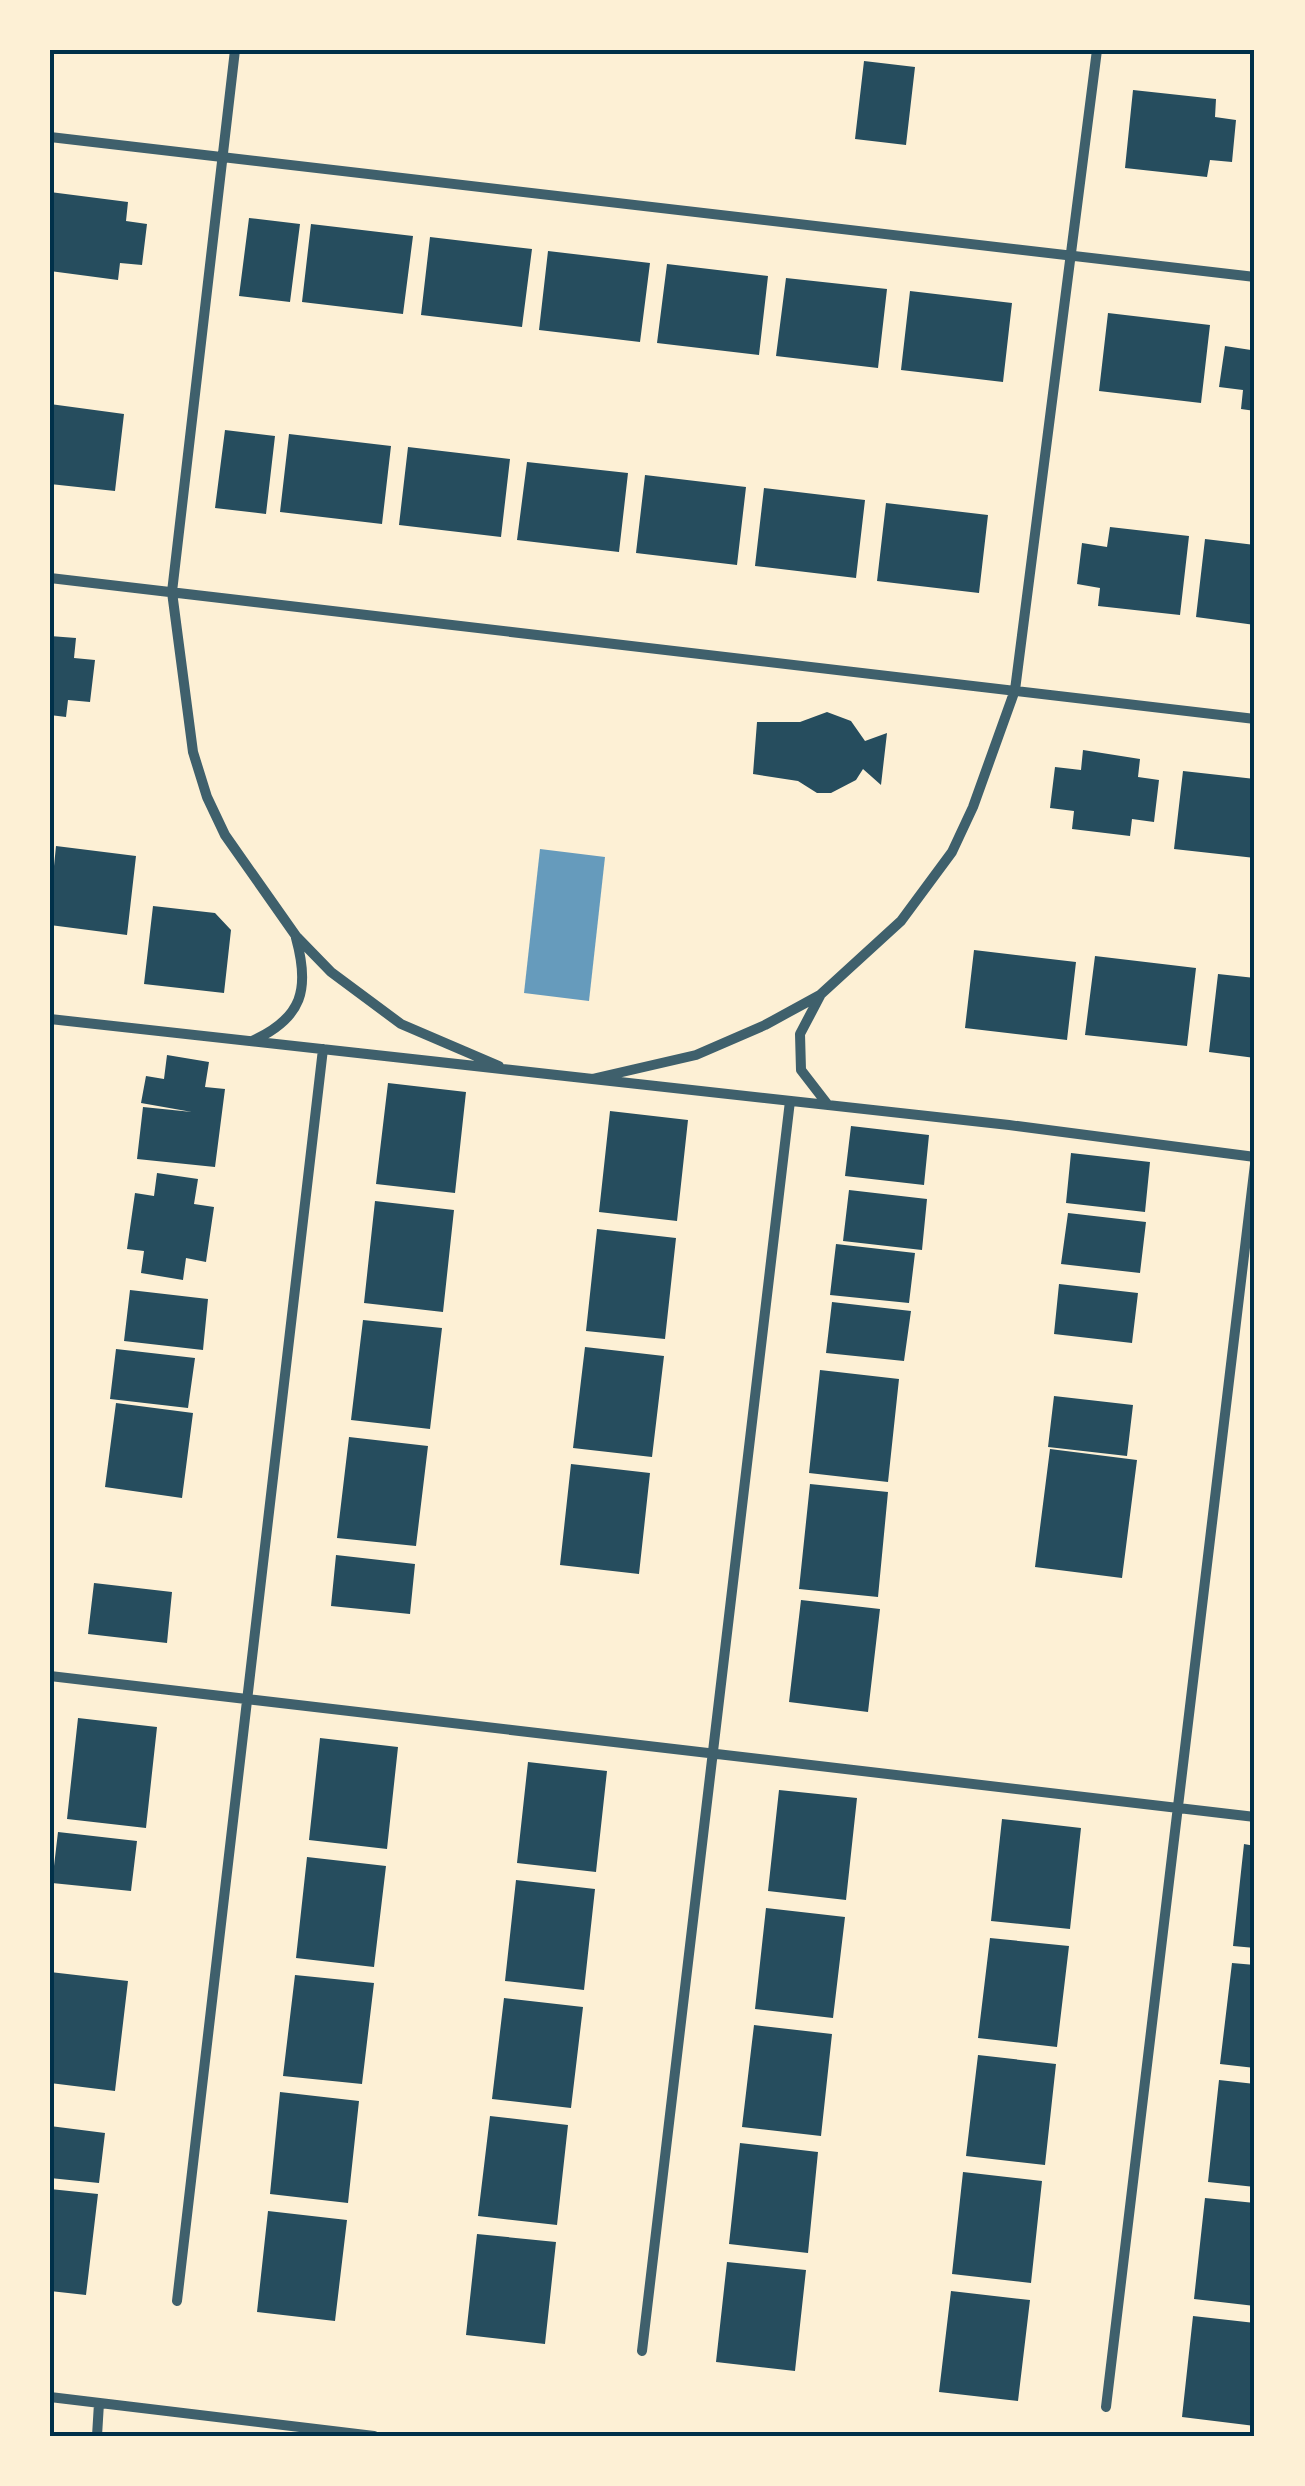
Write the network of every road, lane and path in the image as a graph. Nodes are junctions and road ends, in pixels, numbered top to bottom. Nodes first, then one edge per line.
1 (235, 50) edge
2 (1097, 50) edge
3 (50, 137) edge
4 (224, 157) junction
5 (1071, 255) junction
6 (1255, 277) edge
7 (50, 578) edge
8 (172, 592) junction
9 (1015, 690) junction
10 (1255, 718) edge
11 (296, 936) junction
12 (820, 995) junction
13 (50, 1019) edge
14 (251, 1041) junction
15 (323, 1049) junction
16 (510, 1070) junction
17 (592, 1079) junction
18 (790, 1101) junction
19 (829, 1105) junction
20 (1255, 1160) edge
21 (50, 1676) edge
22 (248, 1699) junction
23 (712, 1754) junction
24 (1178, 1808) junction
25 (1255, 1817) edge
26 (177, 2300) dead end
27 (642, 2351) dead end
28 (50, 2398) edge
29 (100, 2404) junction
30 (1106, 2407) dead end
31 (97, 2436) edge
32 (374, 2436) edge

1 - 4 street
2 - 5 street
3 - 4 street
4 - 5 street
4 - 8 street
5 - 6 street
5 - 9 street
7 - 8 street
8 - 9 street
8 - 11 street
9 - 10 street
9 - 12 street
11 - 14 street
11 - 16 street
12 - 17 street
12 - 19 street
13 - 14 street
14 - 15 street
15 - 16 street
15 - 22 street
16 - 17 street
17 - 18 street
18 - 19 street
18 - 23 street
19 - 20 street
20 - 24 street
21 - 22 street
22 - 23 street
22 - 26 street
23 - 24 street
23 - 27 street
24 - 25 street
24 - 30 street
28 - 29 street
29 - 31 street
29 - 32 street

